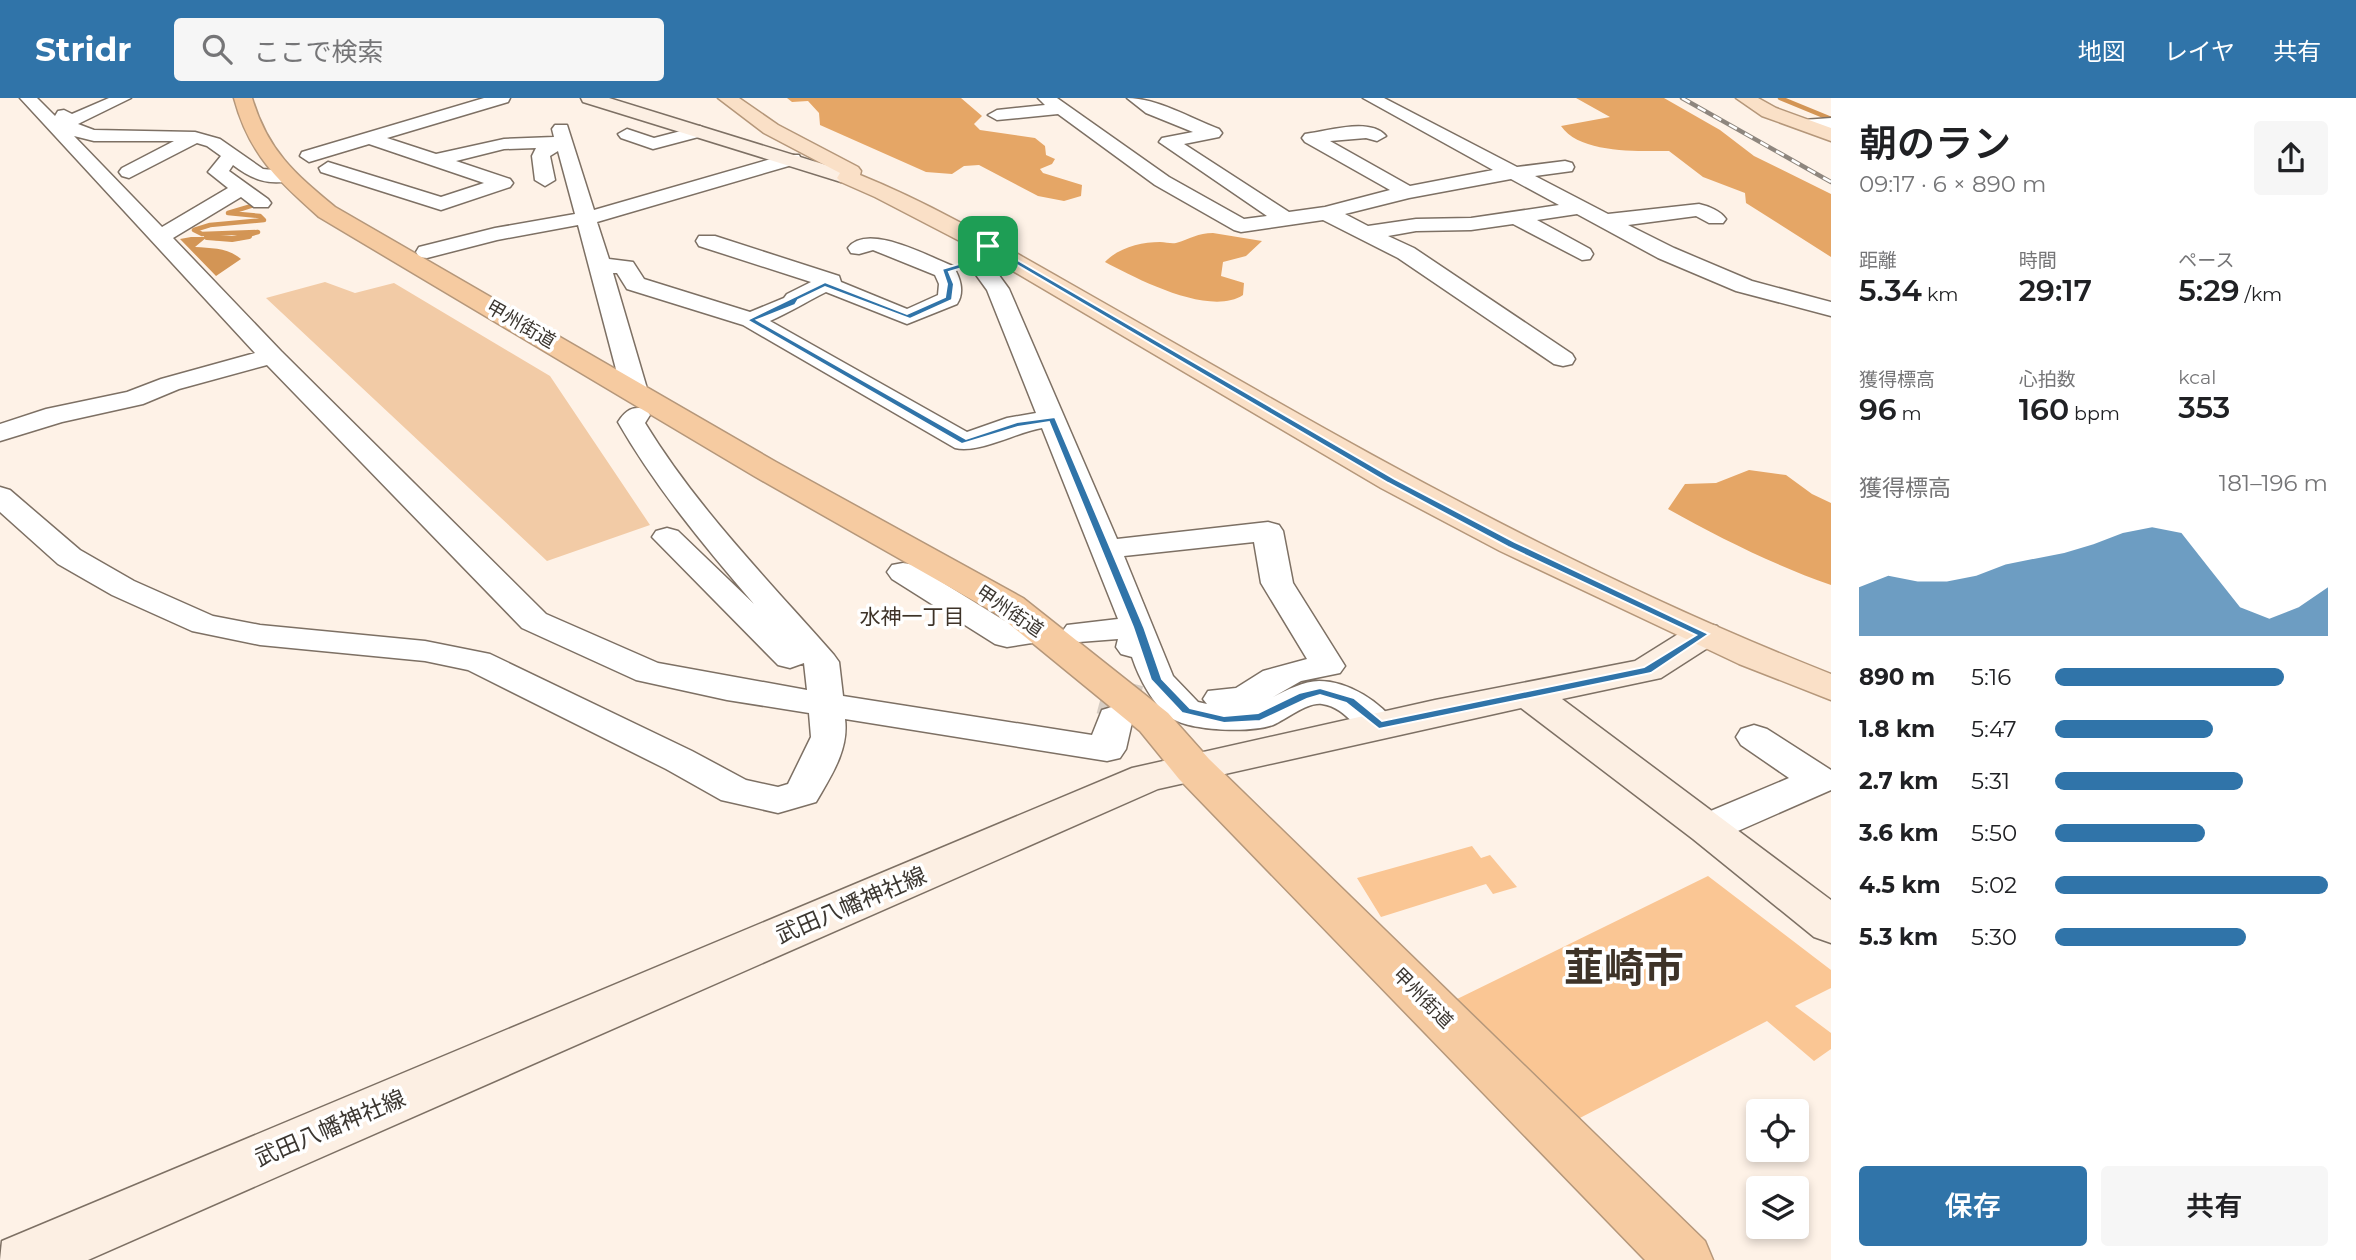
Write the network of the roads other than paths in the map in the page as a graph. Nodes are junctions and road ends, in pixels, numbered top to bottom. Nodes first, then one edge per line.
1 (27, 98) edge
2 (123, 98) edge
3 (243, 98) edge
4 (449, 98) edge
5 (502, 98) edge
6 (590, 98) edge
7 (727, 98) edge
8 (1135, 98) edge
9 (1371, 98) edge
10 (1745, 98) edge
11 (1053, 103) edge
12 (424, 106) dead end
13 (998, 115) dead end
14 (223, 123) dead end
15 (1831, 123) edge
16 (1803, 125) junction
17 (700, 131) junction
18 (626, 134) dead end
19 (563, 135) junction
20 (1831, 135) edge
21 (1377, 136) dead end
22 (195, 137) junction
23 (369, 138) junction
24 (1504, 145) dead end
25 (1470, 150) junction
26 (232, 155) junction
27 (309, 156) dead end
28 (792, 159) junction
29 (435, 160) junction
30 (1114, 167) dead end
31 (1565, 167) dead end
32 (328, 168) dead end
33 (1210, 171) junction
34 (129, 172) dead end
35 (1513, 172) junction
36 (1419, 174) dead end
37 (287, 176) junction
38 (1148, 176) junction
39 (848, 178) junction
40 (545, 180) dead end
41 (1443, 186) junction
42 (240, 189) junction
43 (1344, 190) dead end
44 (1407, 192) junction
45 (1252, 199) junction
46 (1372, 202) junction
47 (261, 203) dead end
48 (1201, 204) junction
49 (1580, 208) junction
50 (1326, 213) junction
51 (1516, 217) junction
52 (586, 218) junction
53 (1285, 219) junction
54 (1716, 219) dead end
55 (1605, 221) junction
56 (1416, 225) junction
57 (1369, 232) junction
58 (160, 237) junction
59 (707, 241) dead end
60 (859, 248) dead end
61 (427, 252) dead end
62 (982, 253) junction
63 (1582, 254) dead end
64 (599, 265) junction
65 (945, 271) junction
66 (825, 285) junction
67 (1831, 309) edge
68 (751, 320) junction
69 (272, 356) junction
70 (1563, 359) dead end
71 (636, 403) junction
72 (1052, 419) junction
73 (0, 433) edge
74 (0, 496) edge
75 (667, 537) dead end
76 (1106, 549) junction
77 (903, 572) dead end
78 (1138, 627) junction
79 (1079, 632) dead end
80 (1704, 634) junction
81 (1020, 636) dead end
82 (1128, 670) tunnel mouth
83 (1191, 684) dead end
84 (1831, 688) edge
85 (1530, 695) junction
86 (1265, 702) junction
87 (828, 704) junction
88 (1115, 718) tunnel mouth
89 (1379, 726) junction
90 (1754, 737) dead end
91 (1171, 773) junction
92 (1708, 828) junction
93 (1831, 925) edge
94 (23, 1260) edge
95 (1684, 1260) edge

1 - 58 street
2 - 22 street
3 - 37 highway, 甲州街道
4 - 12 street
5 - 23 street
6 - 17 main road
7 - 39 main road
8 - 33 street
9 - 25 street
10 - 16 main road
11 - 13 street
11 - 38 street
14 - 22 street
15 - 16 street
16 - 20 main road
17 - 18 street
17 - 28 main road
19 - 29 street
19 - 40 street
19 - 52 street
21 - 44 street
22 - 26 street
22 - 34 street
23 - 27 street
23 - 29 street
24 - 25 street
25 - 35 street
26 - 37 street
26 - 42 street
28 - 39 main road
28 - 52 street
29 - 32 street
30 - 38 street
31 - 35 street
33 - 38 street
33 - 45 street
35 - 41 street
35 - 49 street
36 - 41 street
37 - 71 highway, 甲州街道
38 - 48 street
39 - 62 main road
41 - 44 street
42 - 47 street
42 - 58 street
43 - 46 street
44 - 46 street
45 - 48 street
45 - 53 street
46 - 50 street
46 - 56 street
48 - 53 street
49 - 51 street
49 - 55 street
50 - 53 street
50 - 57 street
51 - 56 street
51 - 63 street
52 - 61 street
52 - 64 street
54 - 55 street
55 - 67 street
56 - 57 street
57 - 70 street
58 - 69 street
59 - 66 street
60 - 65 street
62 - 65 street
62 - 72 street
62 - 80 main road
64 - 68 street
64 - 71 street
65 - 66 street
66 - 68 street
68 - 72 street
69 - 73 street
69 - 87 street
71 - 87 street
71 - 91 highway, 甲州街道
72 - 76 street
74 - 87 street
75 - 87 street
76 - 78 street
76 - 86 street
77 - 81 street
78 - 79 street
78 - 82 street
78 - 86 street
80 - 84 main road
80 - 85 main road, 武田八幡神社線
83 - 86 street
85 - 89 main road, 武田八幡神社線
85 - 92 main road
86 - 89 street
87 - 88 street
89 - 91 main road, 武田八幡神社線
90 - 92 street
91 - 94 main road, 武田八幡神社線
91 - 95 highway, 甲州街道
92 - 93 main road

